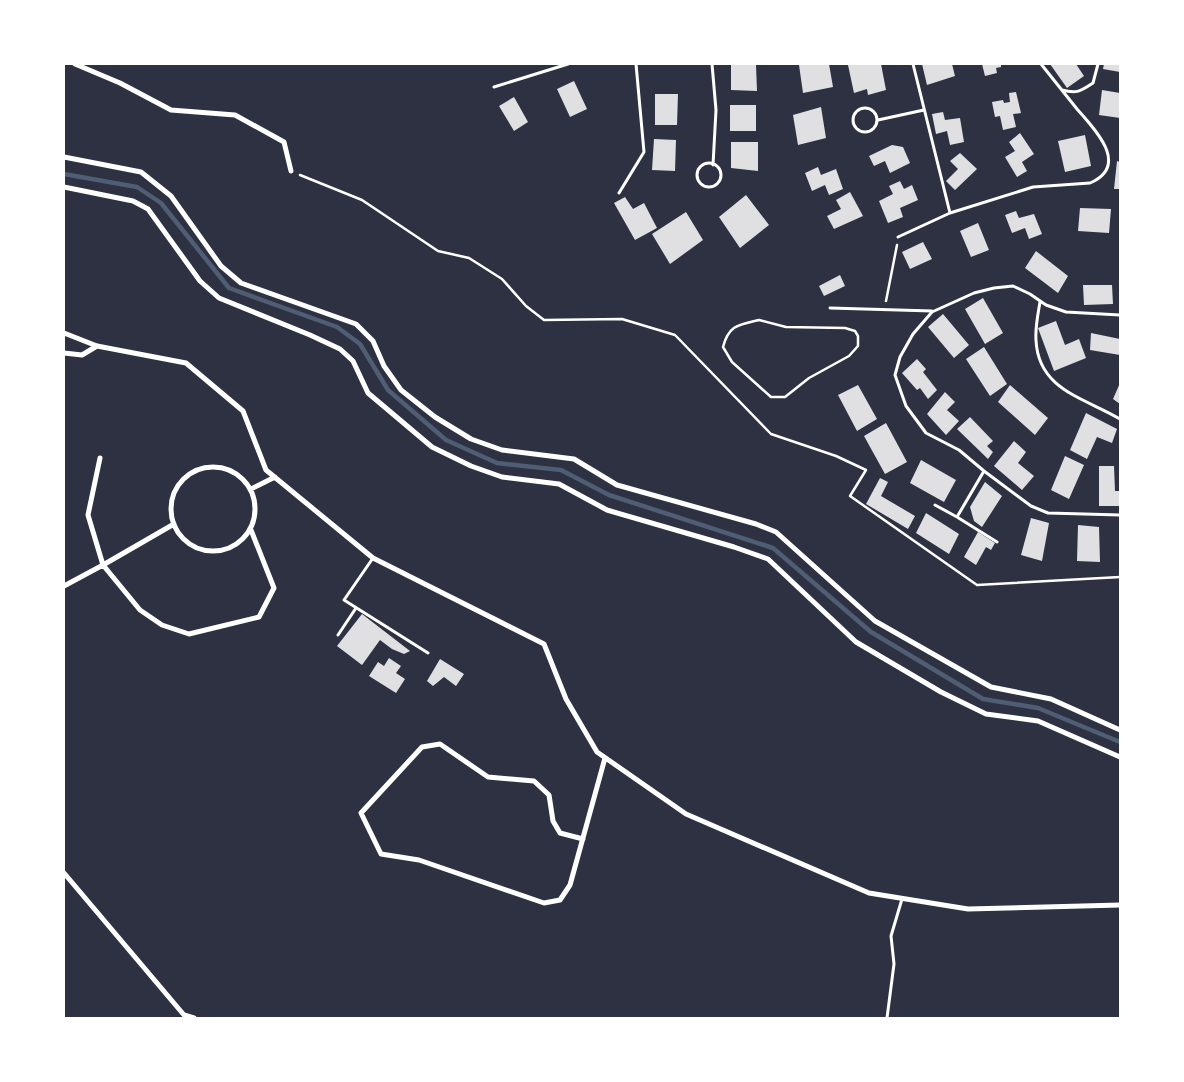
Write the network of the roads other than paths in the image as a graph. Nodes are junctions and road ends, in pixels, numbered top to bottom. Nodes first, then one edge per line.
1 (75, 64) edge
2 (568, 64) edge
3 (636, 64) edge
4 (712, 64) edge
5 (913, 64) edge
6 (1040, 64) edge
7 (1098, 64) edge
8 (494, 87) dead end
9 (1062, 90) junction
10 (924, 110) junction
11 (878, 120) junction
12 (64, 157) edge
13 (713, 165) junction
14 (291, 171) road end
15 (64, 187) edge
16 (619, 193) dead end
17 (950, 213) junction
18 (898, 237) road end
19 (1040, 301) junction
20 (830, 308) dead end
21 (932, 312) junction
22 (1120, 315) edge
23 (64, 333) edge
24 (97, 346) junction
25 (64, 354) edge
26 (1120, 419) edge
27 (100, 458) dead end
28 (984, 471) junction
29 (275, 478) junction
30 (251, 490) junction
31 (935, 505) dead end
32 (1120, 515) edge
33 (957, 518) junction
34 (174, 524) junction
35 (251, 530) junction
36 (997, 542) dead end
37 (373, 558) junction
38 (103, 565) junction
39 (64, 586) edge
40 (356, 608) junction
41 (338, 635) dead end
42 (428, 653) dead end
43 (1120, 730) edge
44 (1120, 756) edge
45 (605, 758) junction
46 (583, 839) junction
47 (64, 873) edge
48 (902, 898) junction
49 (1120, 906) edge
50 (194, 1018) edge
51 (887, 1018) edge

1 - 14 street
2 - 8 lane
3 - 16 lane
4 - 13 lane
5 - 10 lane
6 - 9 lane
7 - 9 lane
9 - 17 lane
10 - 11 lane
10 - 17 lane
11 - 11 lane
12 - 43 street
13 - 13 lane
15 - 44 street
17 - 18 lane
19 - 21 lane
19 - 22 lane
19 - 26 lane
20 - 21 lane
21 - 28 lane
23 - 24 street
24 - 25 street
24 - 29 street
27 - 38 street
28 - 32 lane
28 - 33 lane
29 - 30 street
29 - 37 street
30 - 34 street
30 - 35 street
31 - 33 lane
33 - 36 lane
34 - 35 street
34 - 38 street
35 - 38 street
37 - 40 lane
37 - 45 street
38 - 39 street
40 - 41 lane
40 - 42 lane
45 - 46 street
45 - 48 street
46 - 46 street
47 - 50 street
48 - 49 street
48 - 51 lane

